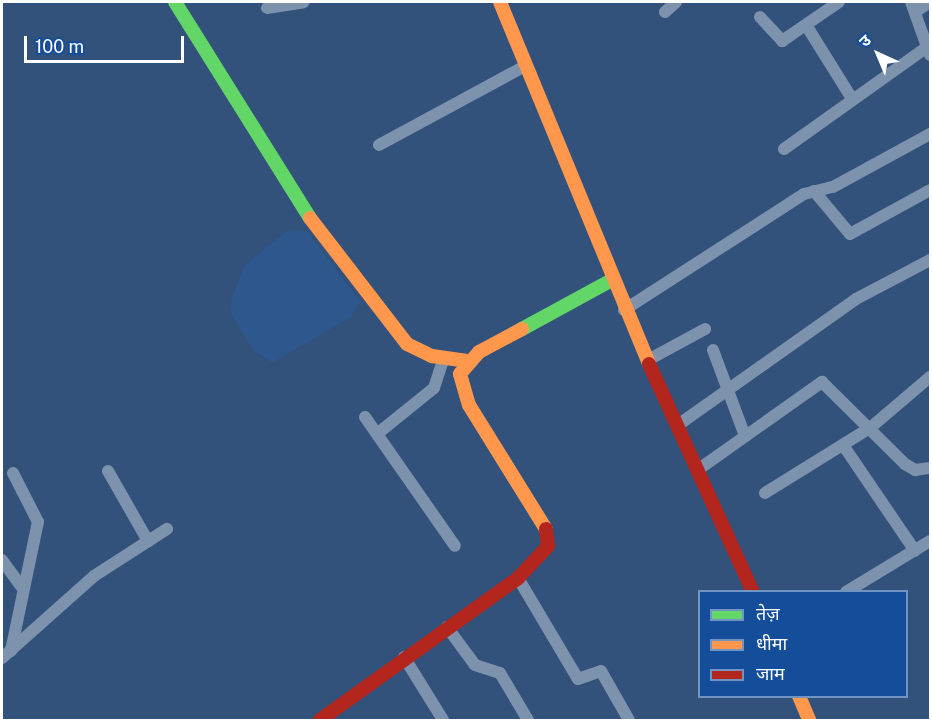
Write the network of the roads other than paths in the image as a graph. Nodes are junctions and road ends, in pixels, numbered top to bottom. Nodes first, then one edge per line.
1 (175, 2) edge
2 (304, 2) edge
3 (500, 2) edge
4 (675, 2) edge
5 (838, 2) edge
6 (930, 2) edge
7 (913, 7) edge
8 (267, 8) dead end
9 (665, 12) dead end
10 (760, 17) dead end
11 (806, 25) junction
12 (928, 51) edge
13 (525, 66) junction
14 (851, 97) junction
15 (930, 134) edge
16 (379, 145) dead end
17 (784, 149) dead end
18 (930, 190) edge
19 (814, 191) junction
20 (930, 260) edge
21 (612, 280) junction
22 (624, 310) junction
23 (705, 329) dead end
24 (713, 350) dead end
25 (444, 358) junction
26 (648, 360) junction
27 (466, 361) junction
28 (930, 377) edge
29 (728, 389) junction
30 (365, 417) dead end
31 (678, 425) junction
32 (870, 428) junction
33 (377, 434) junction
34 (745, 436) junction
35 (843, 445) junction
36 (930, 468) edge
37 (699, 470) junction
38 (108, 471) dead end
39 (14, 473) dead end
40 (765, 493) dead end
41 (167, 529) dead end
42 (148, 541) junction
43 (930, 542) edge
44 (455, 546) dead end
45 (915, 551) junction
46 (2, 560) edge
47 (518, 578) junction
48 (21, 586) junction
49 (753, 590) edge
50 (848, 590) edge
51 (447, 627) junction
52 (6, 655) edge
53 (404, 657) junction
54 (800, 698) edge
55 (320, 720) edge
56 (443, 720) edge
57 (528, 720) edge
58 (629, 720) edge
59 (809, 720) edge

1 - 25 main road
2 - 8 street
3 - 13 main road
4 - 9 street
5 - 11 street
6 - 7 street
7 - 12 street
10 - 11 street
11 - 14 street
12 - 14 street
13 - 16 street
13 - 21 main road
14 - 17 street
15 - 19 street
18 - 19 street
19 - 22 street
20 - 29 street
21 - 22 main road
21 - 27 main road
22 - 26 main road
23 - 26 street
24 - 29 street
25 - 27 main road
25 - 33 street
26 - 31 main road
27 - 47 main road
28 - 32 street
29 - 31 street
29 - 34 street
30 - 33 street
31 - 37 main road
32 - 34 street
32 - 35 street
32 - 36 street
33 - 44 street
34 - 37 street
35 - 40 street
35 - 45 street
37 - 49 main road
38 - 42 street
39 - 48 street
41 - 42 street
42 - 52 street
43 - 45 street
45 - 50 street
46 - 48 street
47 - 51 main road
47 - 58 street
48 - 52 street
51 - 53 main road
51 - 57 street
53 - 55 main road
53 - 56 street
54 - 59 main road

